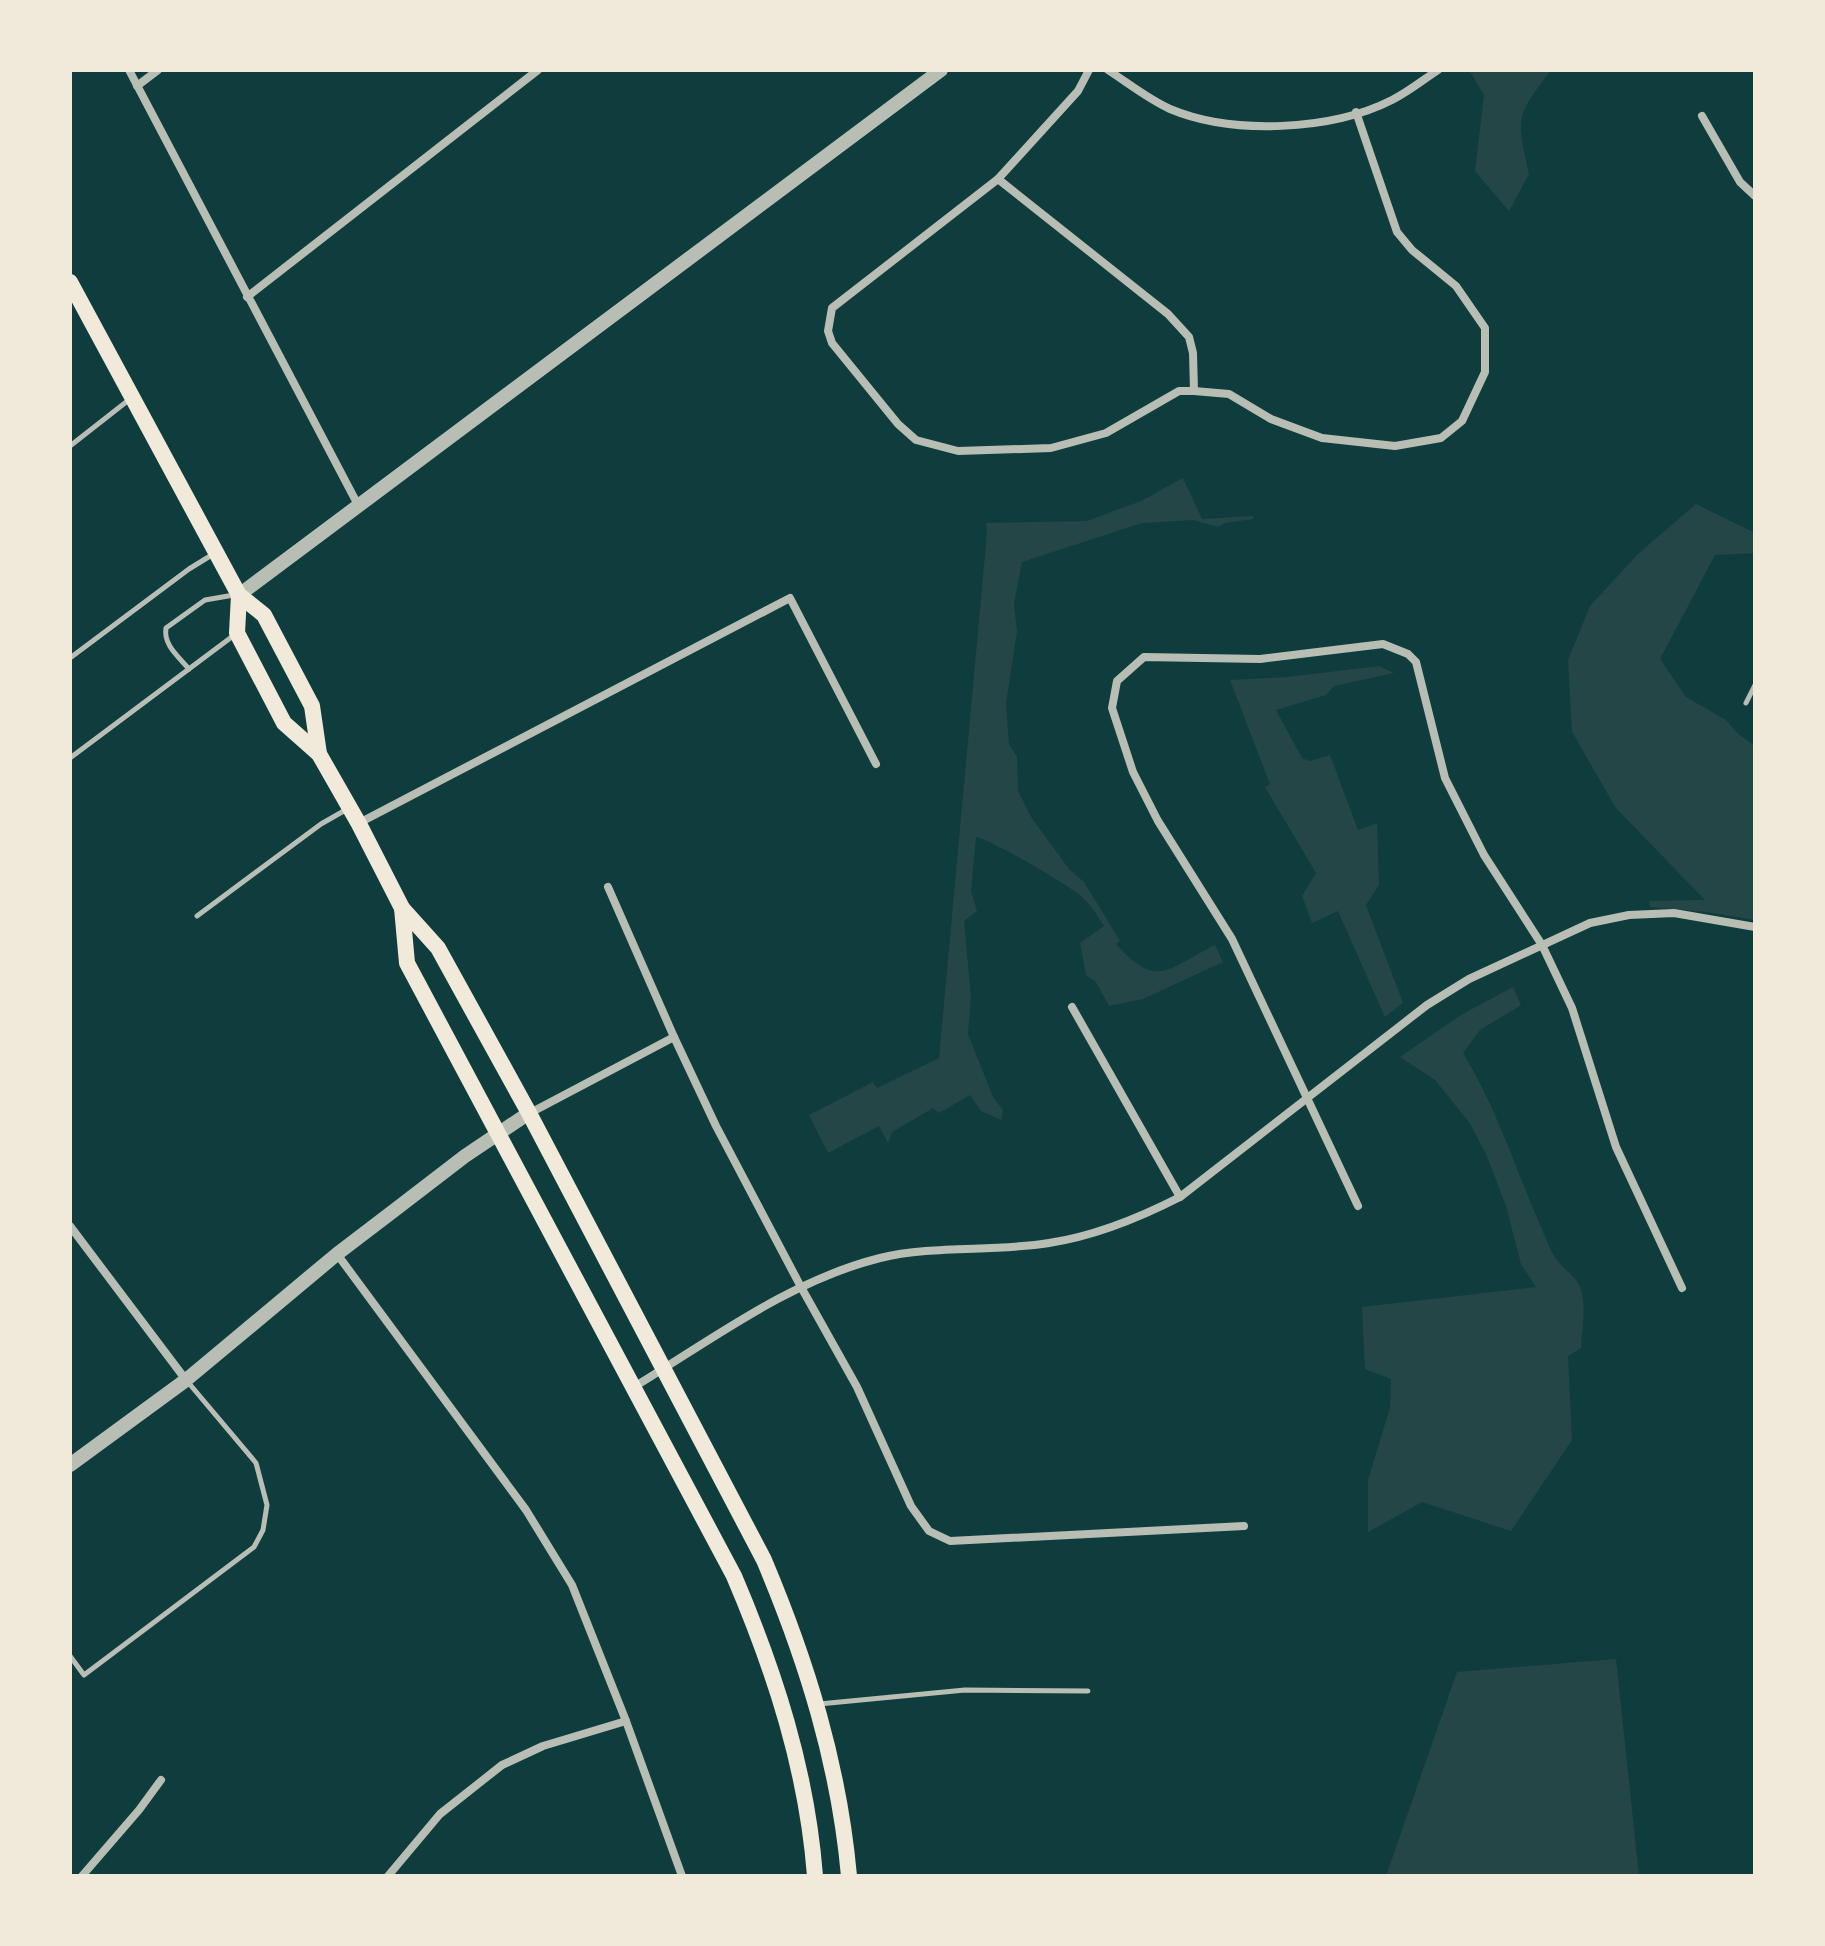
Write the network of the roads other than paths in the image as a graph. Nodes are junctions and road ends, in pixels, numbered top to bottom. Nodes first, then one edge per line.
1 (129, 70) edge
2 (158, 70) edge
3 (538, 70) edge
4 (941, 70) edge
5 (1089, 70) edge
6 (1108, 70) edge
7 (1438, 70) edge
8 (137, 86) junction
9 (1356, 112) junction
10 (1702, 116) dead end
11 (998, 179) junction
12 (1755, 196) edge
13 (70, 282) edge
14 (247, 297) junction
15 (1194, 391) junction
16 (131, 398) junction
17 (70, 446) edge
18 (358, 505) junction
19 (216, 553) junction
20 (239, 595) junction
21 (237, 633) junction
22 (70, 658) edge
23 (189, 669) junction
24 (1755, 685) edge
25 (1746, 703) dead end
26 (319, 754) junction
27 (70, 758) edge
28 (876, 764) dead end
29 (349, 807) junction
30 (359, 824) junction
31 (608, 887) dead end
32 (402, 908) junction
33 (197, 916) dead end
34 (1755, 927) edge
35 (1542, 945) junction
36 (1072, 1007) dead end
37 (674, 1037) junction
38 (1309, 1099) junction
39 (529, 1113) junction
40 (498, 1134) junction
41 (1180, 1197) junction
42 (1358, 1206) dead end
43 (70, 1226) edge
44 (337, 1254) junction
45 (801, 1287) junction
46 (1682, 1288) dead end
47 (664, 1369) junction
48 (186, 1380) junction
49 (633, 1387) junction
50 (70, 1465) edge
51 (1244, 1526) dead end
52 (70, 1656) edge
53 (1088, 1691) dead end
54 (818, 1704) junction
55 (626, 1721) junction
56 (161, 1780) dead end
57 (82, 1876) edge
58 (388, 1876) edge
59 (682, 1876) edge
60 (815, 1876) edge
61 (849, 1876) edge

1 - 8 street
2 - 8 street
3 - 14 street
4 - 18 street
5 - 11 street
6 - 9 street
7 - 9 street
8 - 14 street
9 - 15 street
10 - 12 street
11 - 15 street
11 - 15 street
13 - 16 main road
14 - 18 street
16 - 17 lane
16 - 19 main road
18 - 20 street
19 - 20 main road
19 - 22 lane
20 - 21 main road
20 - 23 lane
20 - 26 main road
21 - 23 lane
21 - 26 main road
23 - 27 lane
24 - 25 lane
26 - 29 main road
28 - 30 street
29 - 30 main road
29 - 33 lane
30 - 32 main road
31 - 37 street
32 - 39 main road
32 - 40 main road
34 - 35 street
35 - 38 street
35 - 38 street
35 - 46 street
36 - 41 street
37 - 39 street
37 - 45 street
38 - 41 street
38 - 42 street
39 - 40 street
39 - 47 main road
40 - 44 street
40 - 49 main road
41 - 45 street
43 - 48 street
44 - 48 street
44 - 55 street
45 - 47 street
45 - 51 street
47 - 49 street
47 - 54 main road
48 - 50 street
48 - 52 lane
49 - 60 main road
53 - 54 lane
54 - 61 main road
55 - 58 street
55 - 59 street
56 - 57 street

